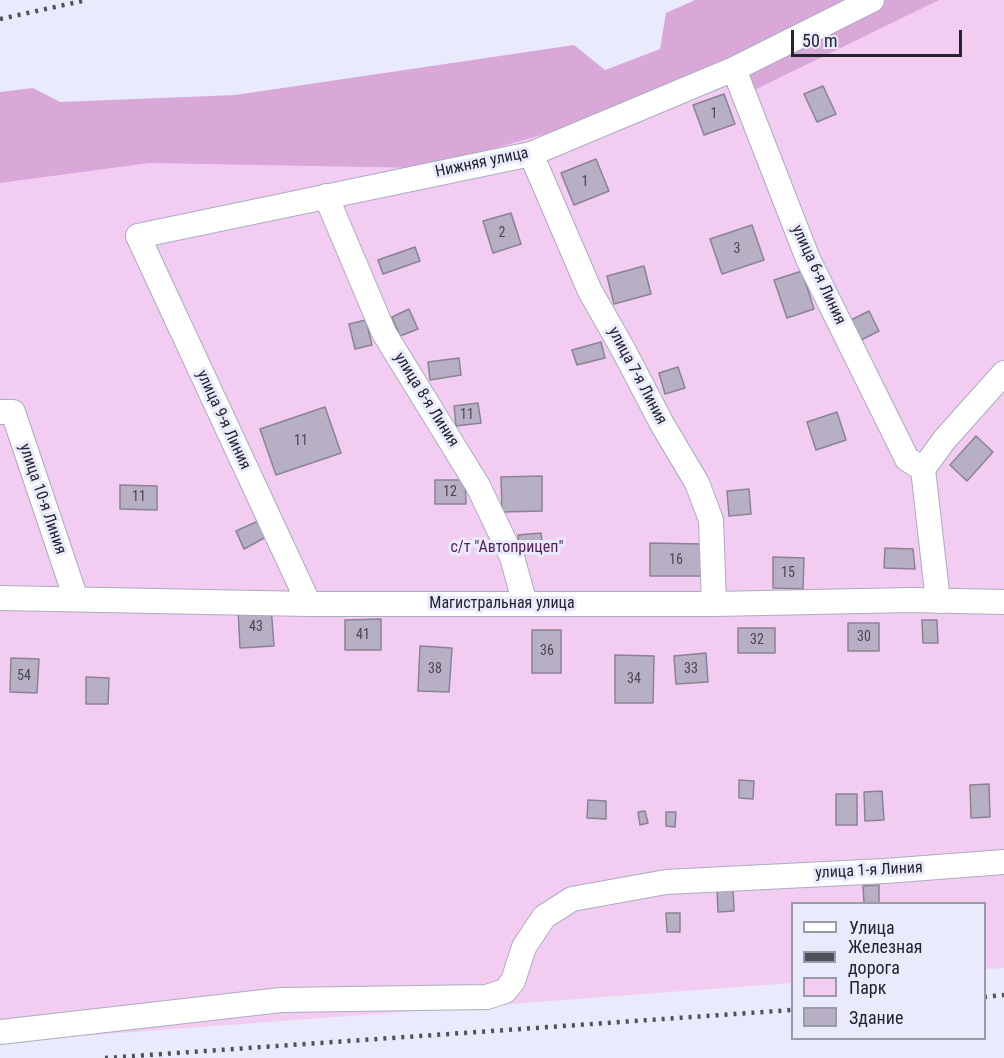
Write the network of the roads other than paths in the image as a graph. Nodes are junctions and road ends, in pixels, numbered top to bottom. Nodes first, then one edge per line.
1 (872, 0) edge
2 (734, 69) junction
3 (531, 154) junction
4 (326, 196) junction
5 (138, 236) joint
6 (1004, 373) edge
7 (0, 412) edge
8 (923, 469) junction
9 (0, 598) edge
10 (76, 599) junction
11 (938, 601) junction
12 (1004, 602) edge
13 (309, 604) junction
14 (525, 604) junction
15 (714, 604) junction
16 (1004, 862) edge
17 (0, 1032) edge

1 - 2 street, Нижняя улица
2 - 3 street, Нижняя улица
2 - 8 street, улица 6-я Линия
3 - 4 street, Нижняя улица
3 - 15 street, улица 7-я Линия
4 - 5 street, Нижняя улица
4 - 14 street, улица 8-я Линия
5 - 13 street, улица 9-я Линия
6 - 8 street
7 - 10 street, улица 10-я Линия
8 - 11 street
9 - 10 street, Магистральная улица
10 - 13 street, Магистральная улица
11 - 12 street, Магистральная улица
11 - 15 street, Магистральная улица
13 - 14 street, Магистральная улица
14 - 15 street, Магистральная улица
16 - 17 street, улица 1-я Линия

